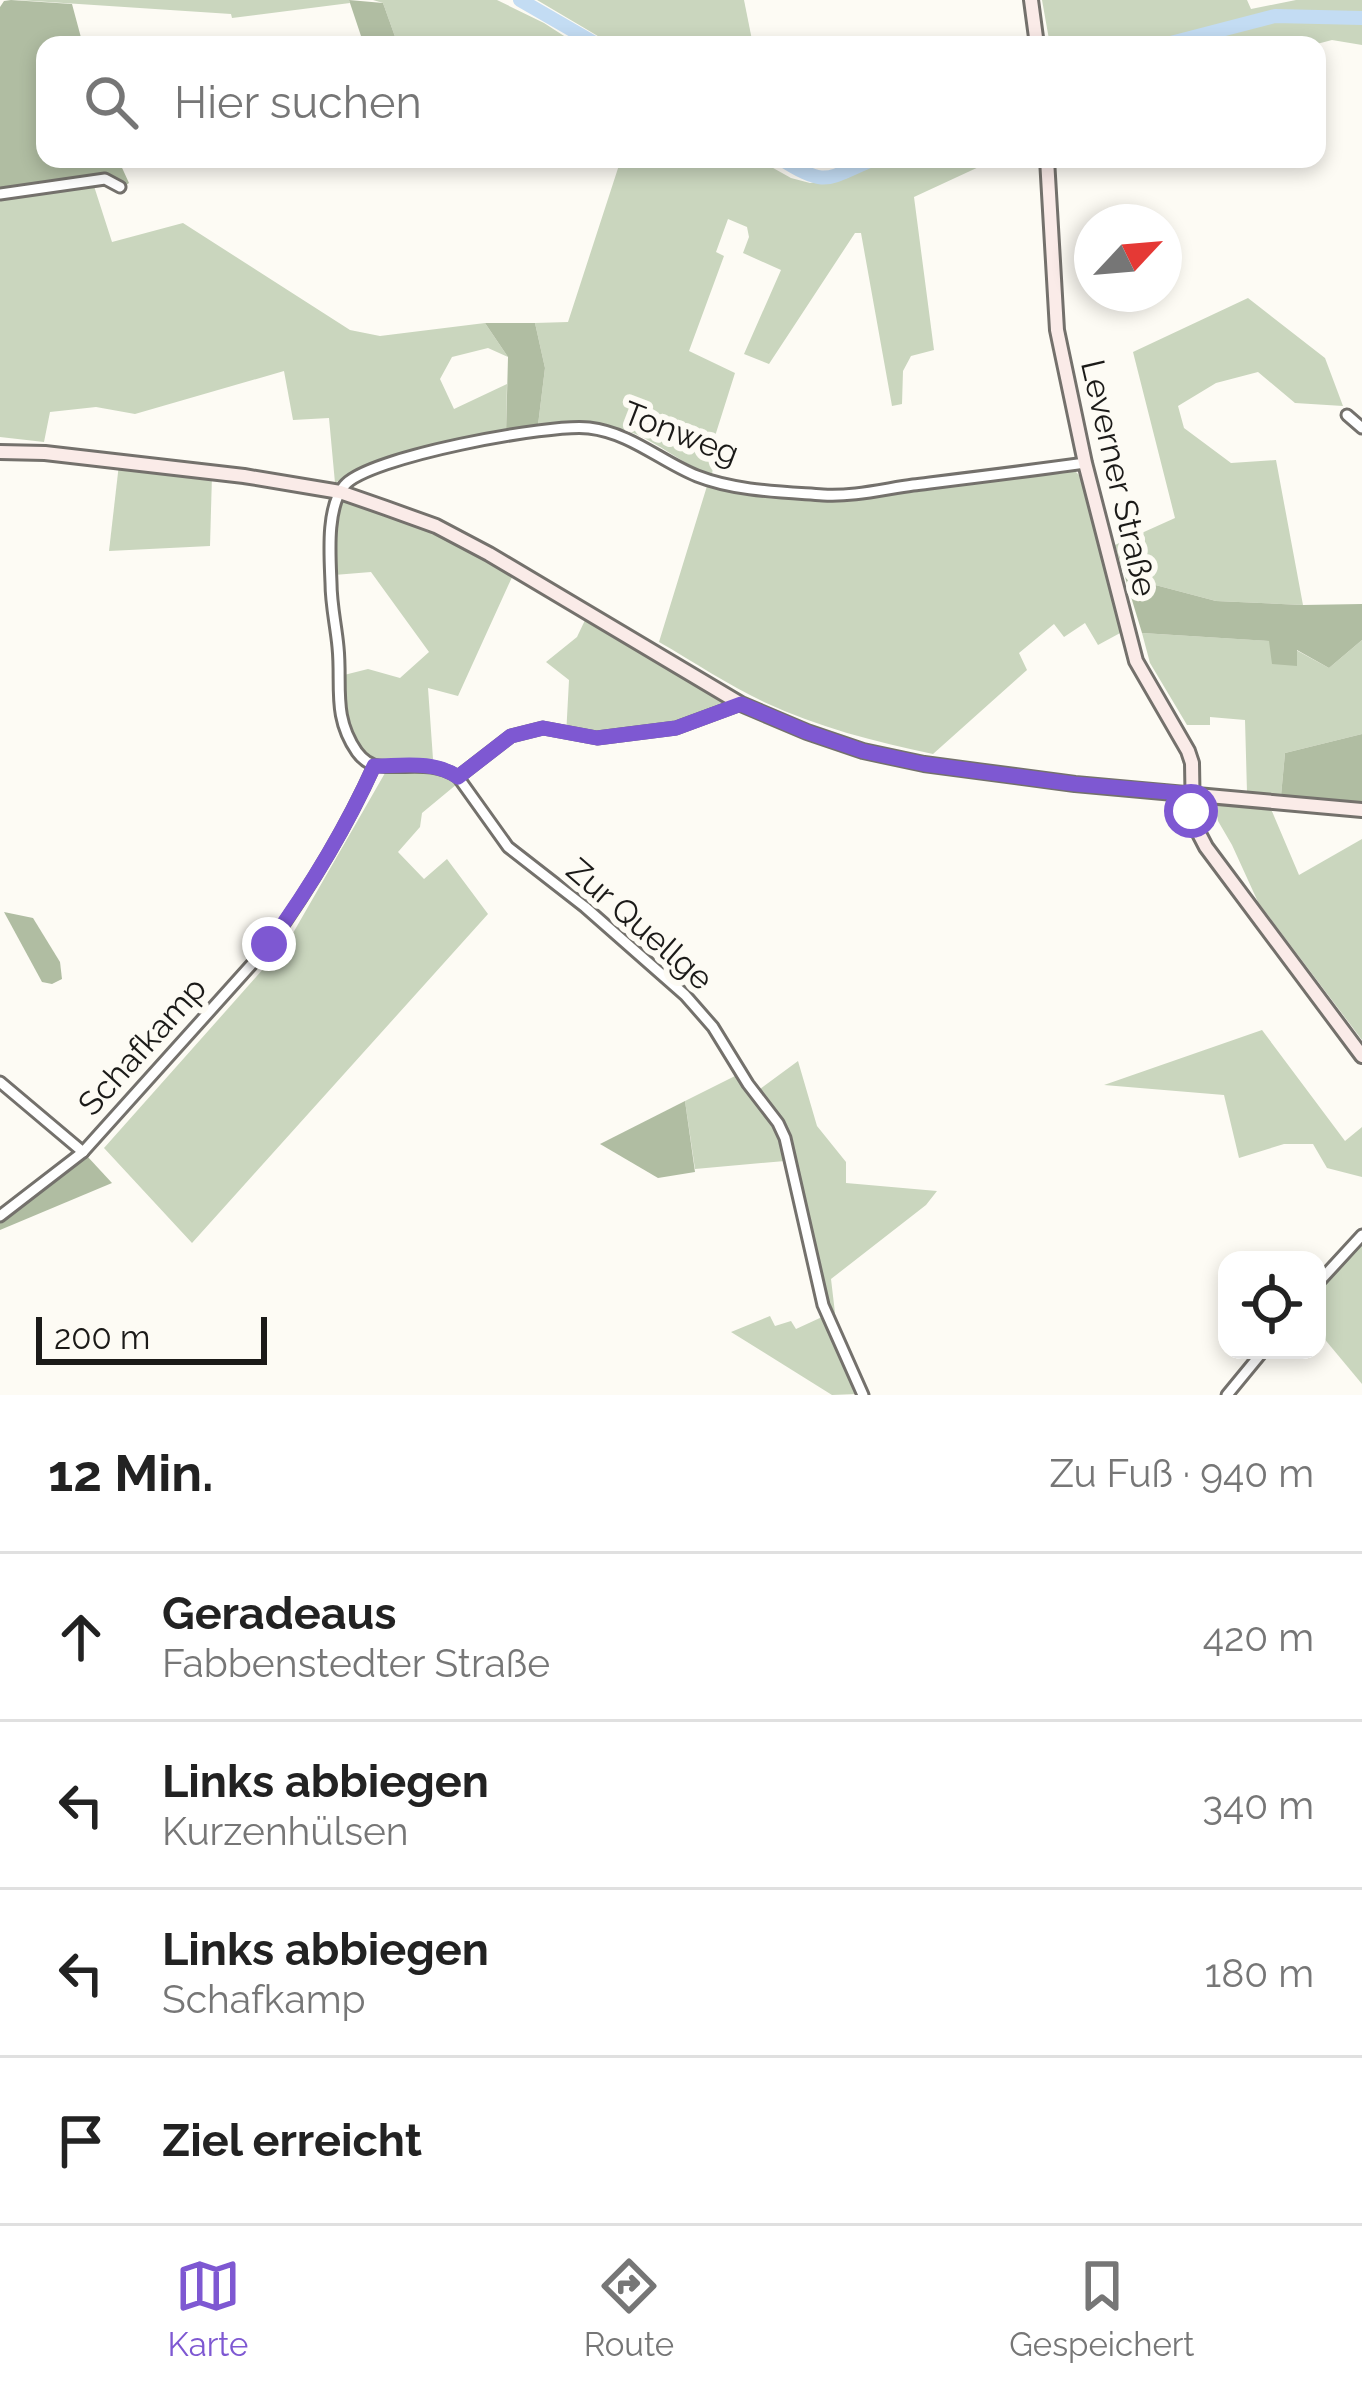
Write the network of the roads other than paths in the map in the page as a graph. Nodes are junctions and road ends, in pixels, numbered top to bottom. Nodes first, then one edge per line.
1 (1031, 0) edge
2 (1036, 36) edge
3 (1048, 168) edge
4 (119, 188) dead end
5 (0, 194) edge
6 (1347, 415) dead end
7 (1362, 428) edge
8 (0, 452) edge
9 (1085, 463) junction
10 (340, 492) junction
11 (741, 704) junction
12 (374, 766) junction
13 (458, 777) junction
14 (1192, 794) junction
15 (1362, 810) edge
16 (1362, 1056) edge
17 (0, 1082) edge
18 (83, 1152) junction
19 (0, 1216) edge
20 (1362, 1234) edge
21 (1326, 1274) edge
22 (1257, 1359) edge
23 (863, 1395) edge
24 (1227, 1395) edge

1 - 2 street
3 - 9 street, Leverner Straße
4 - 5 street
6 - 7 street
8 - 10 street
9 - 10 street, Tonweg
9 - 14 street, Leverner Straße
10 - 11 street
10 - 12 street
11 - 13 street
11 - 14 street
12 - 13 street
12 - 18 street, Schafkamp
13 - 23 street, Zur Quellge
14 - 15 street
14 - 16 street, Leverner Straße
17 - 18 street
18 - 19 street, Schafkamp
20 - 21 street
22 - 24 street

